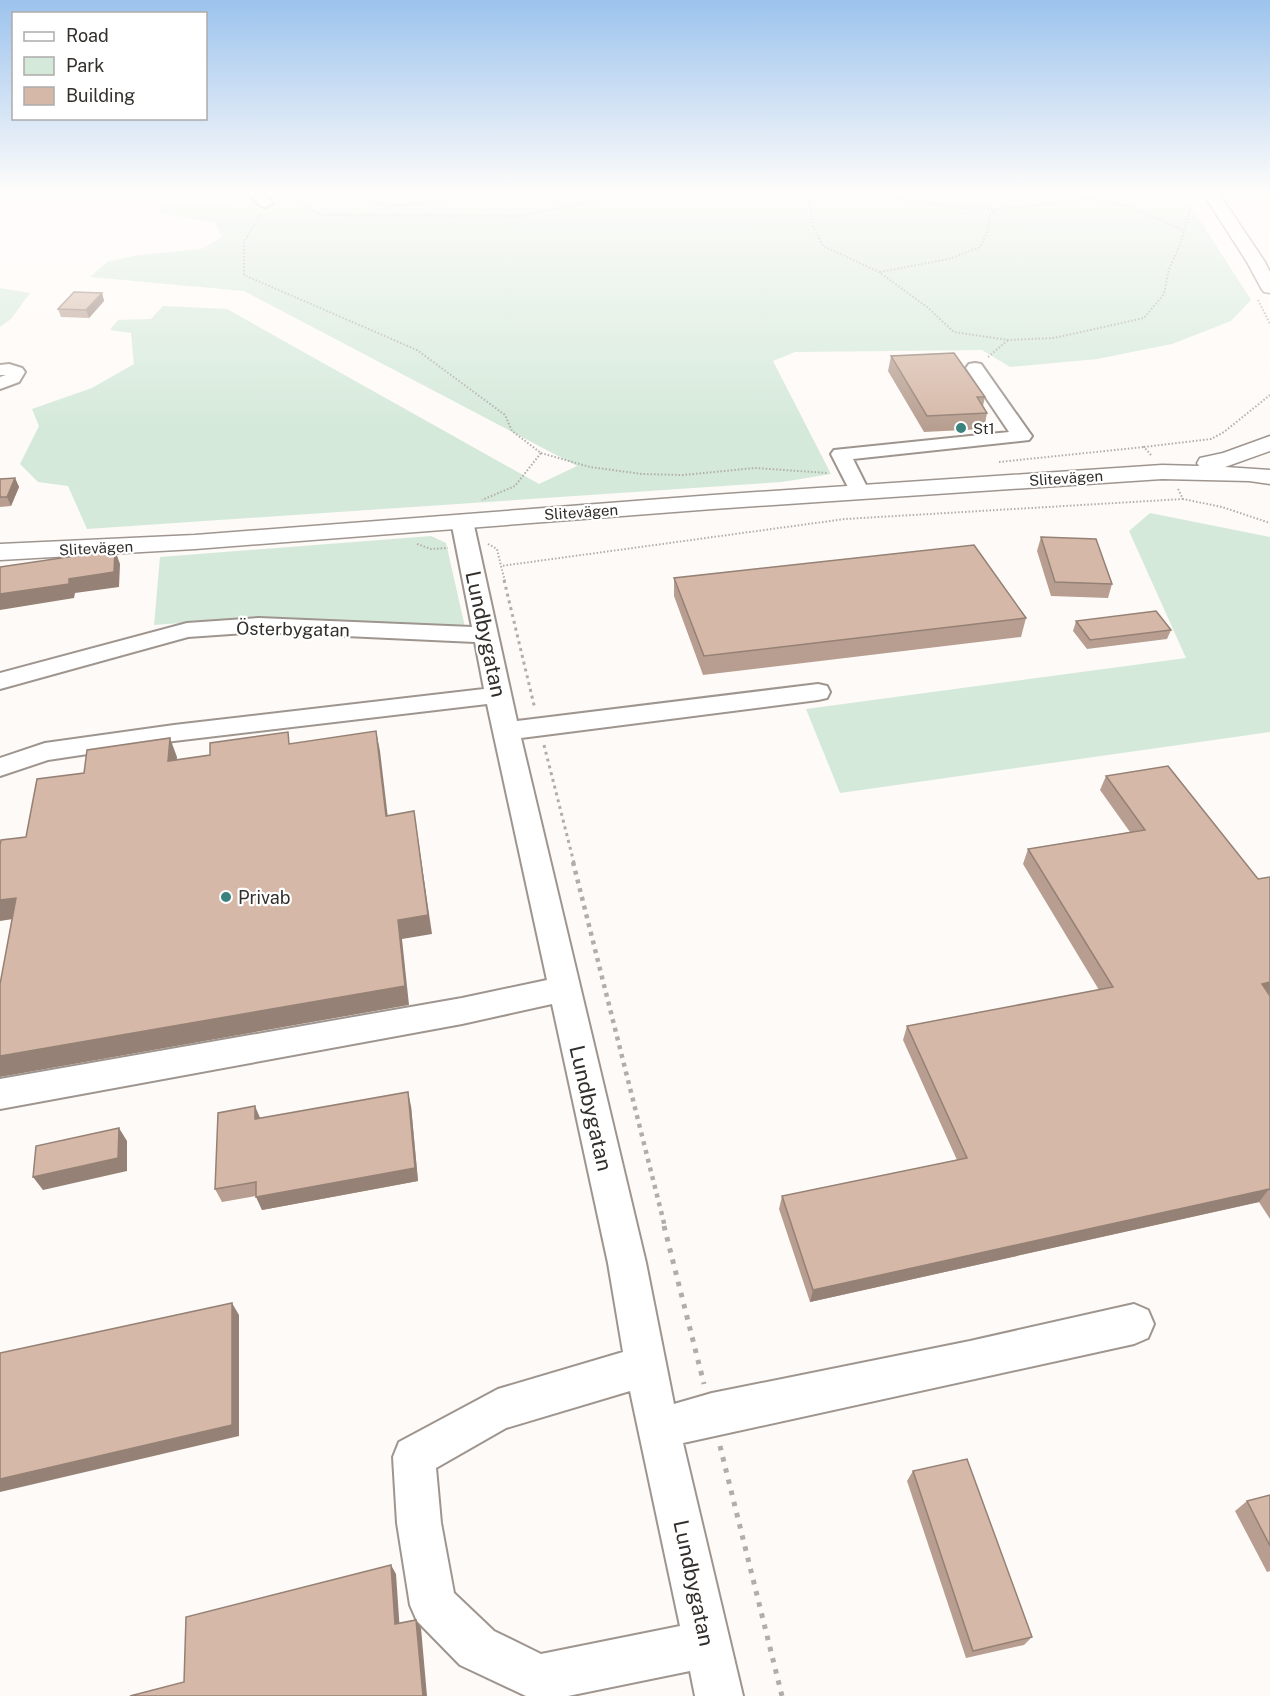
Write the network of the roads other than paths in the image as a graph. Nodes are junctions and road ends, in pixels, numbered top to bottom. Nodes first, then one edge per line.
1 (1261, 271) edge
2 (1270, 288) edge
3 (975, 368) road end
4 (0, 370) edge
5 (0, 384) edge
6 (1270, 443) edge
7 (1165, 474) junction
8 (1270, 477) edge
9 (854, 484) junction
10 (470, 512) junction
11 (0, 552) edge
12 (486, 635) junction
13 (0, 681) edge
14 (818, 692) dead end
15 (498, 695) junction
16 (523, 729) junction
17 (0, 767) edge
18 (564, 989) junction
19 (0, 1094) edge
20 (1134, 1324) dead end
21 (645, 1366) junction
22 (661, 1428) junction
23 (707, 1644) junction
24 (719, 1696) edge

1 - 2 main road
3 - 9 street
4 - 5 street
6 - 7 main road, Slitevägen
7 - 8 main road, Slitevägen
7 - 9 main road, Slitevägen
9 - 10 main road, Slitevägen
10 - 11 main road, Slitevägen
10 - 12 street, Lundbygatan
12 - 13 street, Österbygatan
12 - 15 street, Lundbygatan
14 - 16 street
15 - 16 street, Lundbygatan
15 - 17 street
16 - 18 street, Lundbygatan
18 - 19 street
18 - 21 street, Lundbygatan
20 - 22 street
21 - 22 street, Lundbygatan
21 - 23 street
22 - 23 street, Lundbygatan
23 - 24 street, Lundbygatan

